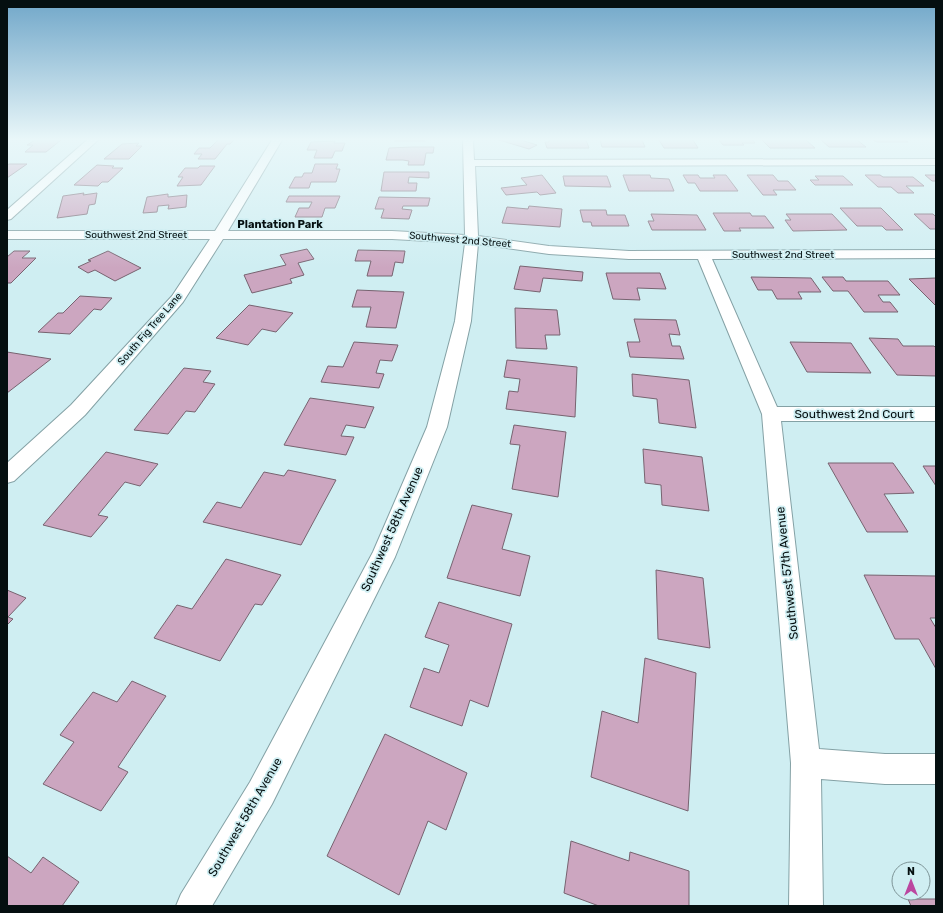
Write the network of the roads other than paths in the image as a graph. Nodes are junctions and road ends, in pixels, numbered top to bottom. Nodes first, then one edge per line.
1 (45, 183) edge
2 (251, 183) edge
3 (471, 183) edge
4 (7, 216) edge
5 (220, 234) junction
6 (7, 235) edge
7 (472, 239) junction
8 (936, 254) edge
9 (703, 255) junction
10 (771, 414) junction
11 (936, 414) edge
12 (7, 475) edge
13 (806, 763) junction
14 (936, 769) edge
15 (193, 906) edge
16 (806, 906) edge

1 - 4 street
2 - 5 street, South Fig Tree Lane
3 - 7 street, Southwest 58th Avenue
5 - 6 street, Southwest 2nd Street
5 - 7 street, Southwest 2nd Street
5 - 12 street, South Fig Tree Lane
7 - 9 street, Southwest 2nd Street
7 - 15 street, Southwest 58th Avenue
8 - 9 street, Southwest 2nd Street
9 - 10 street, Southwest 57th Avenue
10 - 11 street, Southwest 2nd Court
10 - 13 street, Southwest 57th Avenue
13 - 14 street
13 - 16 street, Southwest 57th Avenue

